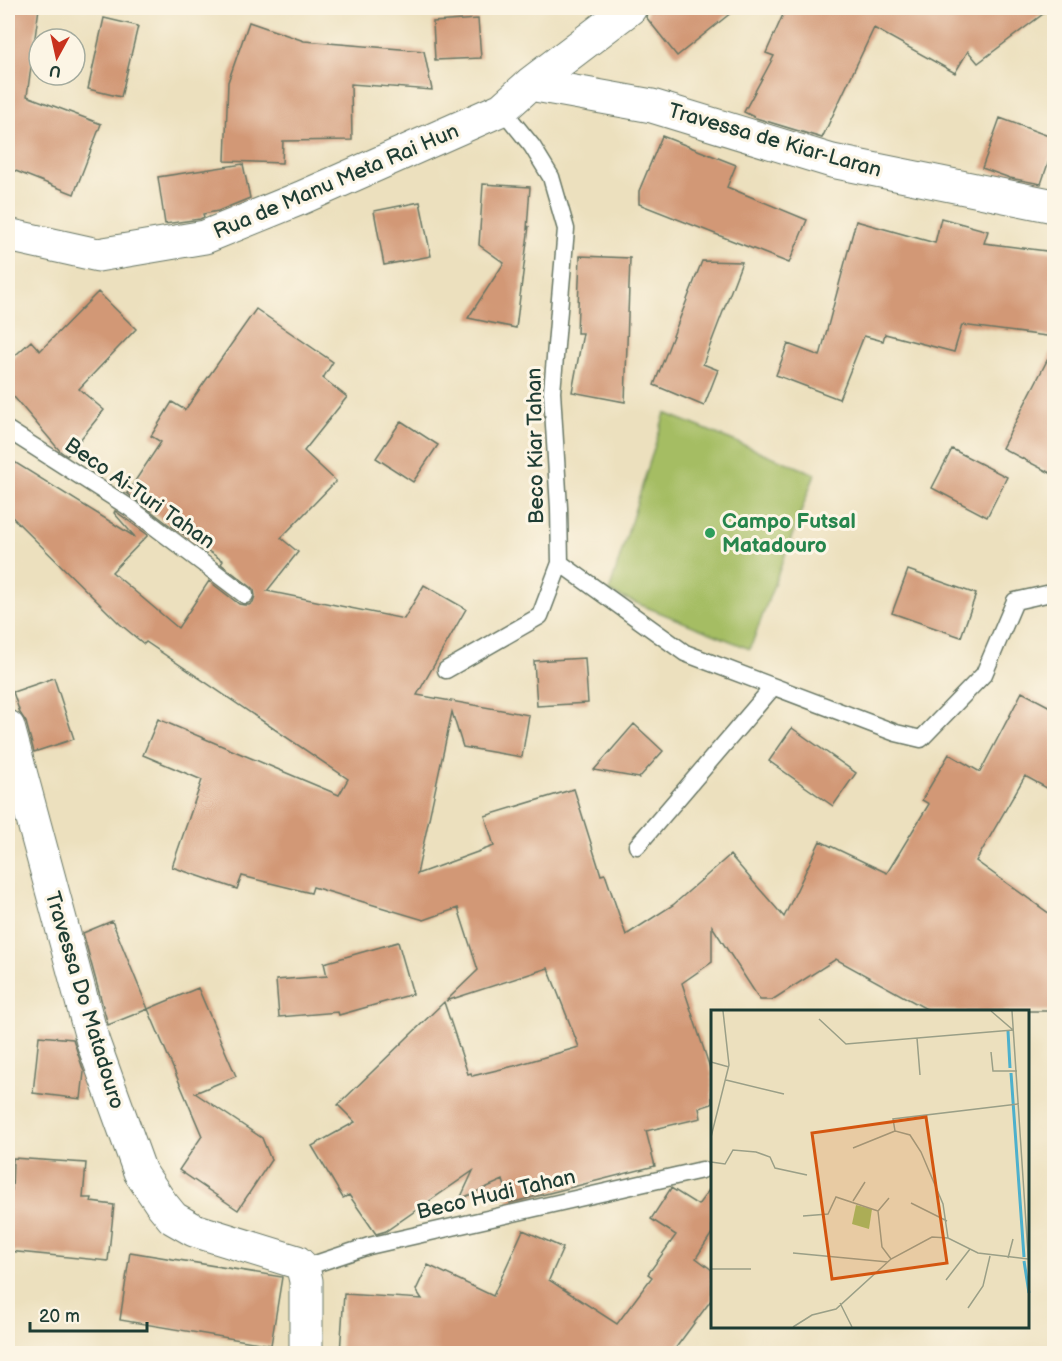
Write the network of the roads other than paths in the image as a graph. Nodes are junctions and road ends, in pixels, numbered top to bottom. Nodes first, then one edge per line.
1 (630, 8) edge
2 (531, 84) junction
3 (502, 109) junction
4 (1054, 206) edge
5 (8, 235) edge
6 (8, 430) edge
7 (560, 563) junction
8 (1054, 593) edge
9 (245, 595) dead end
10 (446, 670) dead end
11 (774, 687) junction
12 (8, 728) edge
13 (637, 846) dead end
14 (702, 1170) dead end
15 (303, 1268) junction
16 (306, 1353) edge

1 - 2 street, Rua de Manu Meta Rai Hun
2 - 3 street, Rua de Manu Meta Rai Hun
2 - 4 street, Travessa de Kiar-Laran
3 - 5 street, Rua de Manu Meta Rai Hun
3 - 7 lane, Beco Kiar Tahan
6 - 9 lane, Beco Ai-Turi Tahan
7 - 10 lane, Beco Kiar Tahan
7 - 11 lane
8 - 11 lane
11 - 13 lane
12 - 15 street, Travessa Do Matadouro
14 - 15 lane, Beco Hudi Tahan
15 - 16 street

